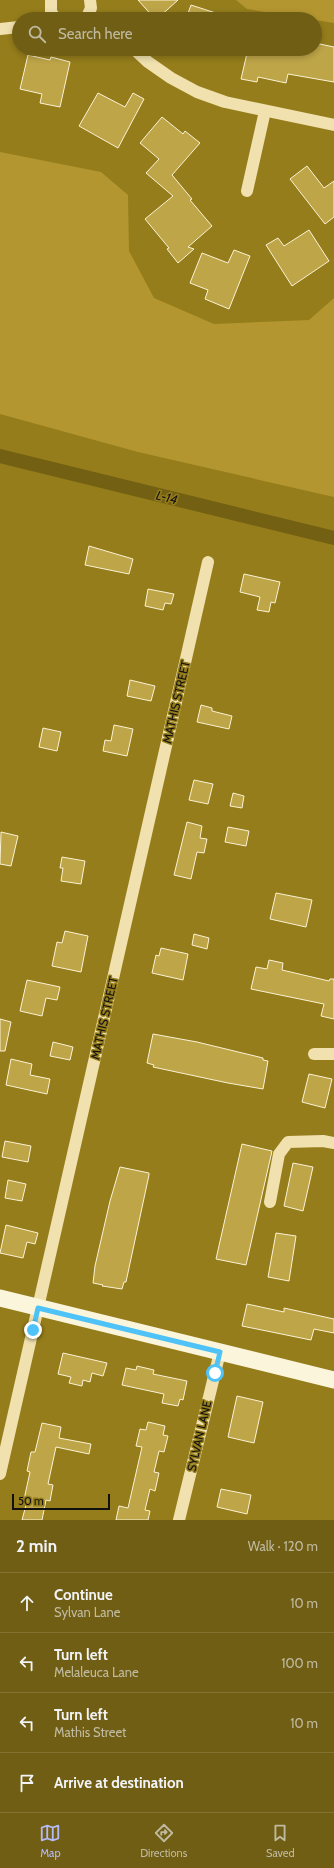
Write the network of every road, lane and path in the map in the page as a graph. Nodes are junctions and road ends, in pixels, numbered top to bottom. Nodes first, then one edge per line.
1 (51, 0) edge
2 (90, 0) edge
3 (51, 12) edge
4 (91, 12) edge
5 (12, 28) edge
6 (0, 29) edge
7 (142, 56) edge
8 (265, 111) junction
9 (334, 125) edge
10 (247, 190) dead end
11 (208, 562) dead end
12 (314, 1054) dead end
13 (334, 1054) edge
14 (334, 1143) edge
15 (270, 1202) dead end
16 (0, 1298) edge
17 (38, 1308) junction
18 (220, 1352) junction
19 (334, 1380) edge
20 (0, 1474) edge
21 (179, 1520) edge

1 - 3 street
2 - 4 street
5 - 6 street
7 - 8 street
8 - 9 street
8 - 10 street
11 - 17 street, MATHIS STREET
12 - 13 street
14 - 15 street
16 - 17 street
17 - 18 street
17 - 20 street, MATHIS STREET
18 - 19 street
18 - 21 street, SYLVAN LANE

